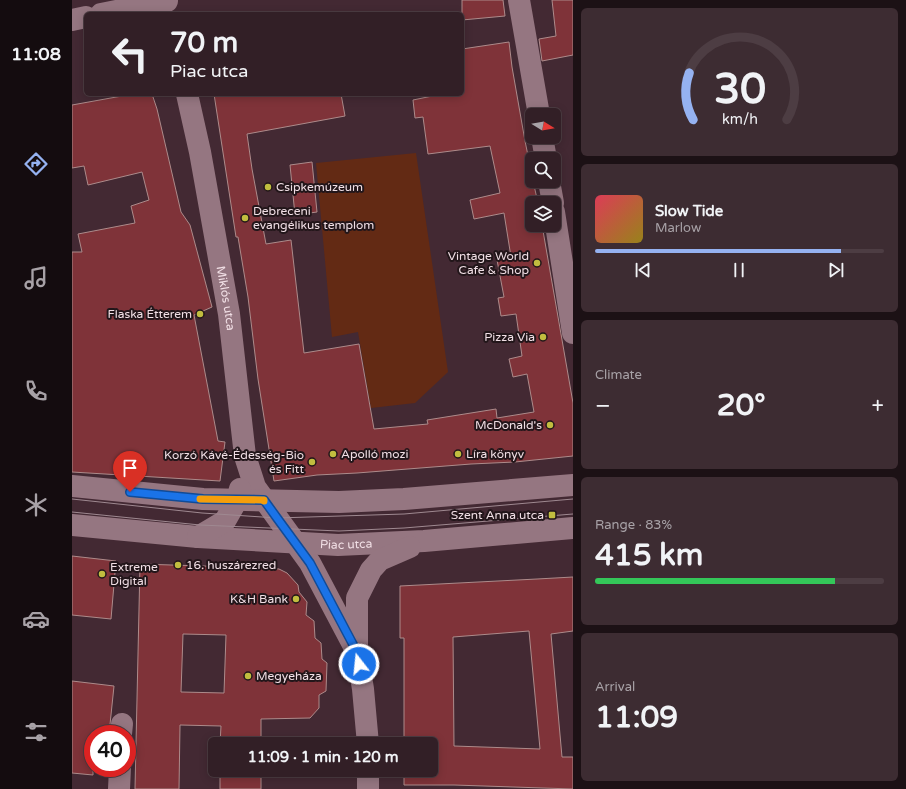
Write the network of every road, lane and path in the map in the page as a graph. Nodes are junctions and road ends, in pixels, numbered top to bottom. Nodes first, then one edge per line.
1 (519, 0) edge
2 (168, 5) edge
3 (116, 12) edge
4 (84, 17) edge
5 (72, 20) edge
6 (187, 96) edge
7 (537, 108) edge
8 (557, 232) edge
9 (573, 333) edge
10 (245, 456) junction
11 (573, 485) edge
12 (72, 486) edge
13 (237, 500) junction
14 (264, 500) junction
15 (72, 525) edge
16 (573, 528) edge
17 (198, 537) junction
18 (424, 541) junction
19 (295, 543) junction
20 (357, 652) junction
21 (367, 737) edge
22 (120, 777) edge
23 (368, 777) edge
24 (119, 789) edge
25 (368, 789) edge

1 - 7 street
2 - 3 street
4 - 5 street
6 - 10 street, Miklós utca
8 - 9 street
10 - 13 street
10 - 14 street, Miklós utca
11 - 14 street
12 - 13 street
13 - 14 street
13 - 17 street
14 - 19 street
15 - 17 street, Piac utca
16 - 18 street, Piac utca
17 - 19 street, Piac utca
18 - 19 street, Piac utca
18 - 20 street
19 - 20 street
20 - 21 street
22 - 24 street
23 - 25 street

